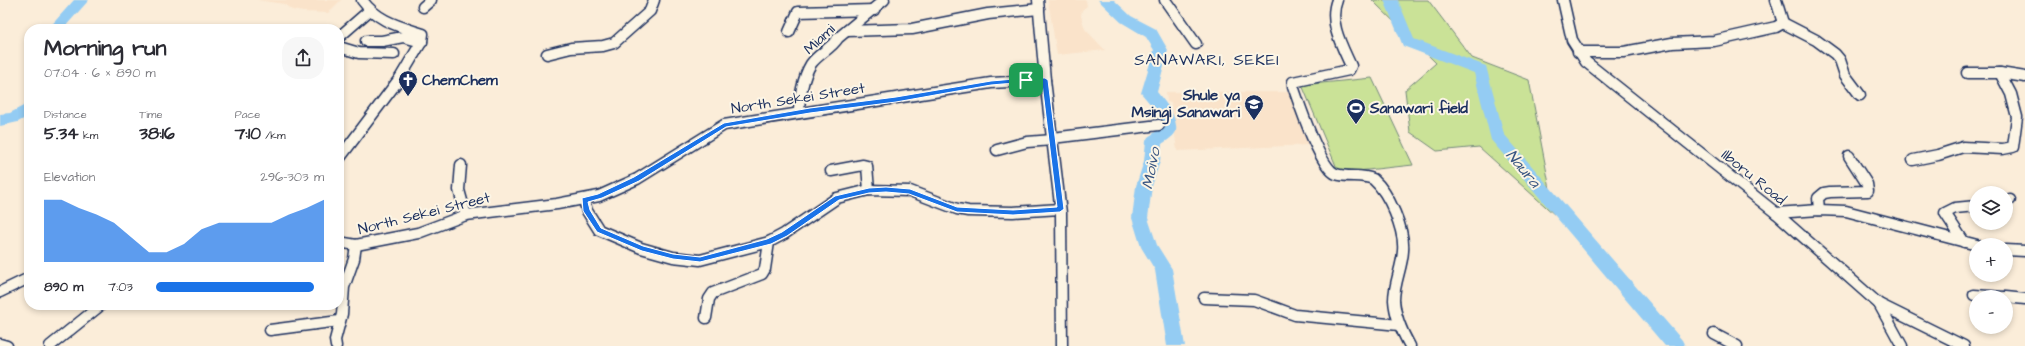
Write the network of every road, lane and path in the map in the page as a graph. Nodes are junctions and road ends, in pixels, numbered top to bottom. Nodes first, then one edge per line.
1 (362, 0) edge
2 (431, 0) edge
3 (654, 0) edge
4 (884, 0) edge
5 (1165, 0) edge
6 (1337, 0) edge
7 (1563, 0) edge
8 (1776, 0) edge
9 (1038, 4) edge
10 (423, 7) dead end
11 (370, 10) junction
12 (874, 10) junction
13 (1783, 23) junction
14 (789, 32) dead end
15 (848, 32) junction
16 (344, 33) edge
17 (366, 41) dead end
18 (422, 42) junction
19 (1196, 44) dead end
20 (344, 48) edge
21 (1578, 52) junction
22 (394, 54) dead end
23 (547, 54) dead end
24 (1967, 73) dead end
25 (2000, 73) junction
26 (2025, 77) edge
27 (1045, 80) junction
28 (1860, 95) dead end
29 (799, 113) junction
30 (1159, 125) dead end
31 (1052, 139) junction
32 (997, 150) dead end
33 (344, 154) edge
34 (1849, 156) dead end
35 (1914, 160) dead end
36 (461, 165) dead end
37 (831, 171) dead end
38 (869, 190) junction
39 (584, 200) junction
40 (1969, 207) edge
41 (1060, 209) junction
42 (1819, 210) junction
43 (1776, 213) junction
44 (466, 215) junction
45 (768, 242) junction
46 (1964, 242) junction
47 (344, 243) edge
48 (1969, 243) edge
49 (356, 245) junction
50 (2013, 250) edge
51 (2025, 251) edge
52 (24, 280) edge
53 (344, 287) edge
54 (0, 292) edge
55 (1204, 298) dead end
56 (2013, 298) edge
57 (2025, 299) edge
58 (1879, 304) junction
59 (95, 310) edge
60 (342, 310) edge
61 (706, 318) dead end
62 (339, 321) junction
63 (1400, 325) junction
64 (270, 330) dead end
65 (1714, 334) dead end
66 (0, 344) edge
67 (7, 346) edge
68 (50, 346) edge
69 (336, 346) edge
70 (1062, 346) edge
71 (1410, 346) edge
72 (1737, 346) edge
73 (1902, 346) edge
74 (1964, 346) edge

1 - 11 street
2 - 10 street
3 - 23 street
4 - 12 street, Miami
5 - 19 street
6 - 63 street
7 - 21 street, Ilboru Road
8 - 13 street
9 - 15 street
9 - 27 street
11 - 16 street
11 - 18 street
12 - 14 street
12 - 15 street, Miami
13 - 21 street
13 - 28 street
15 - 29 street, Miami
17 - 18 street
18 - 33 street
20 - 22 street
21 - 43 street, Ilboru Road
24 - 25 street
25 - 26 street
25 - 35 street
27 - 29 street, North Sekei Street
27 - 31 street
29 - 39 street, North Sekei Street
30 - 31 street
31 - 32 street
31 - 41 street
34 - 42 street
36 - 44 street
37 - 38 street
38 - 41 street
38 - 45 street
39 - 44 street, North Sekei Street
39 - 45 street
40 - 46 street
41 - 70 street
42 - 43 street
42 - 46 street
43 - 58 street, Ilboru Road
44 - 49 street, North Sekei Street
45 - 61 street
46 - 48 street
47 - 49 street, North Sekei Street
49 - 53 street
50 - 51 street
52 - 54 street
55 - 63 street
56 - 57 street
58 - 73 street
58 - 74 street, Ilboru Road
59 - 68 street
60 - 62 street
62 - 64 street
62 - 69 street
63 - 71 street
65 - 72 street
66 - 67 street

